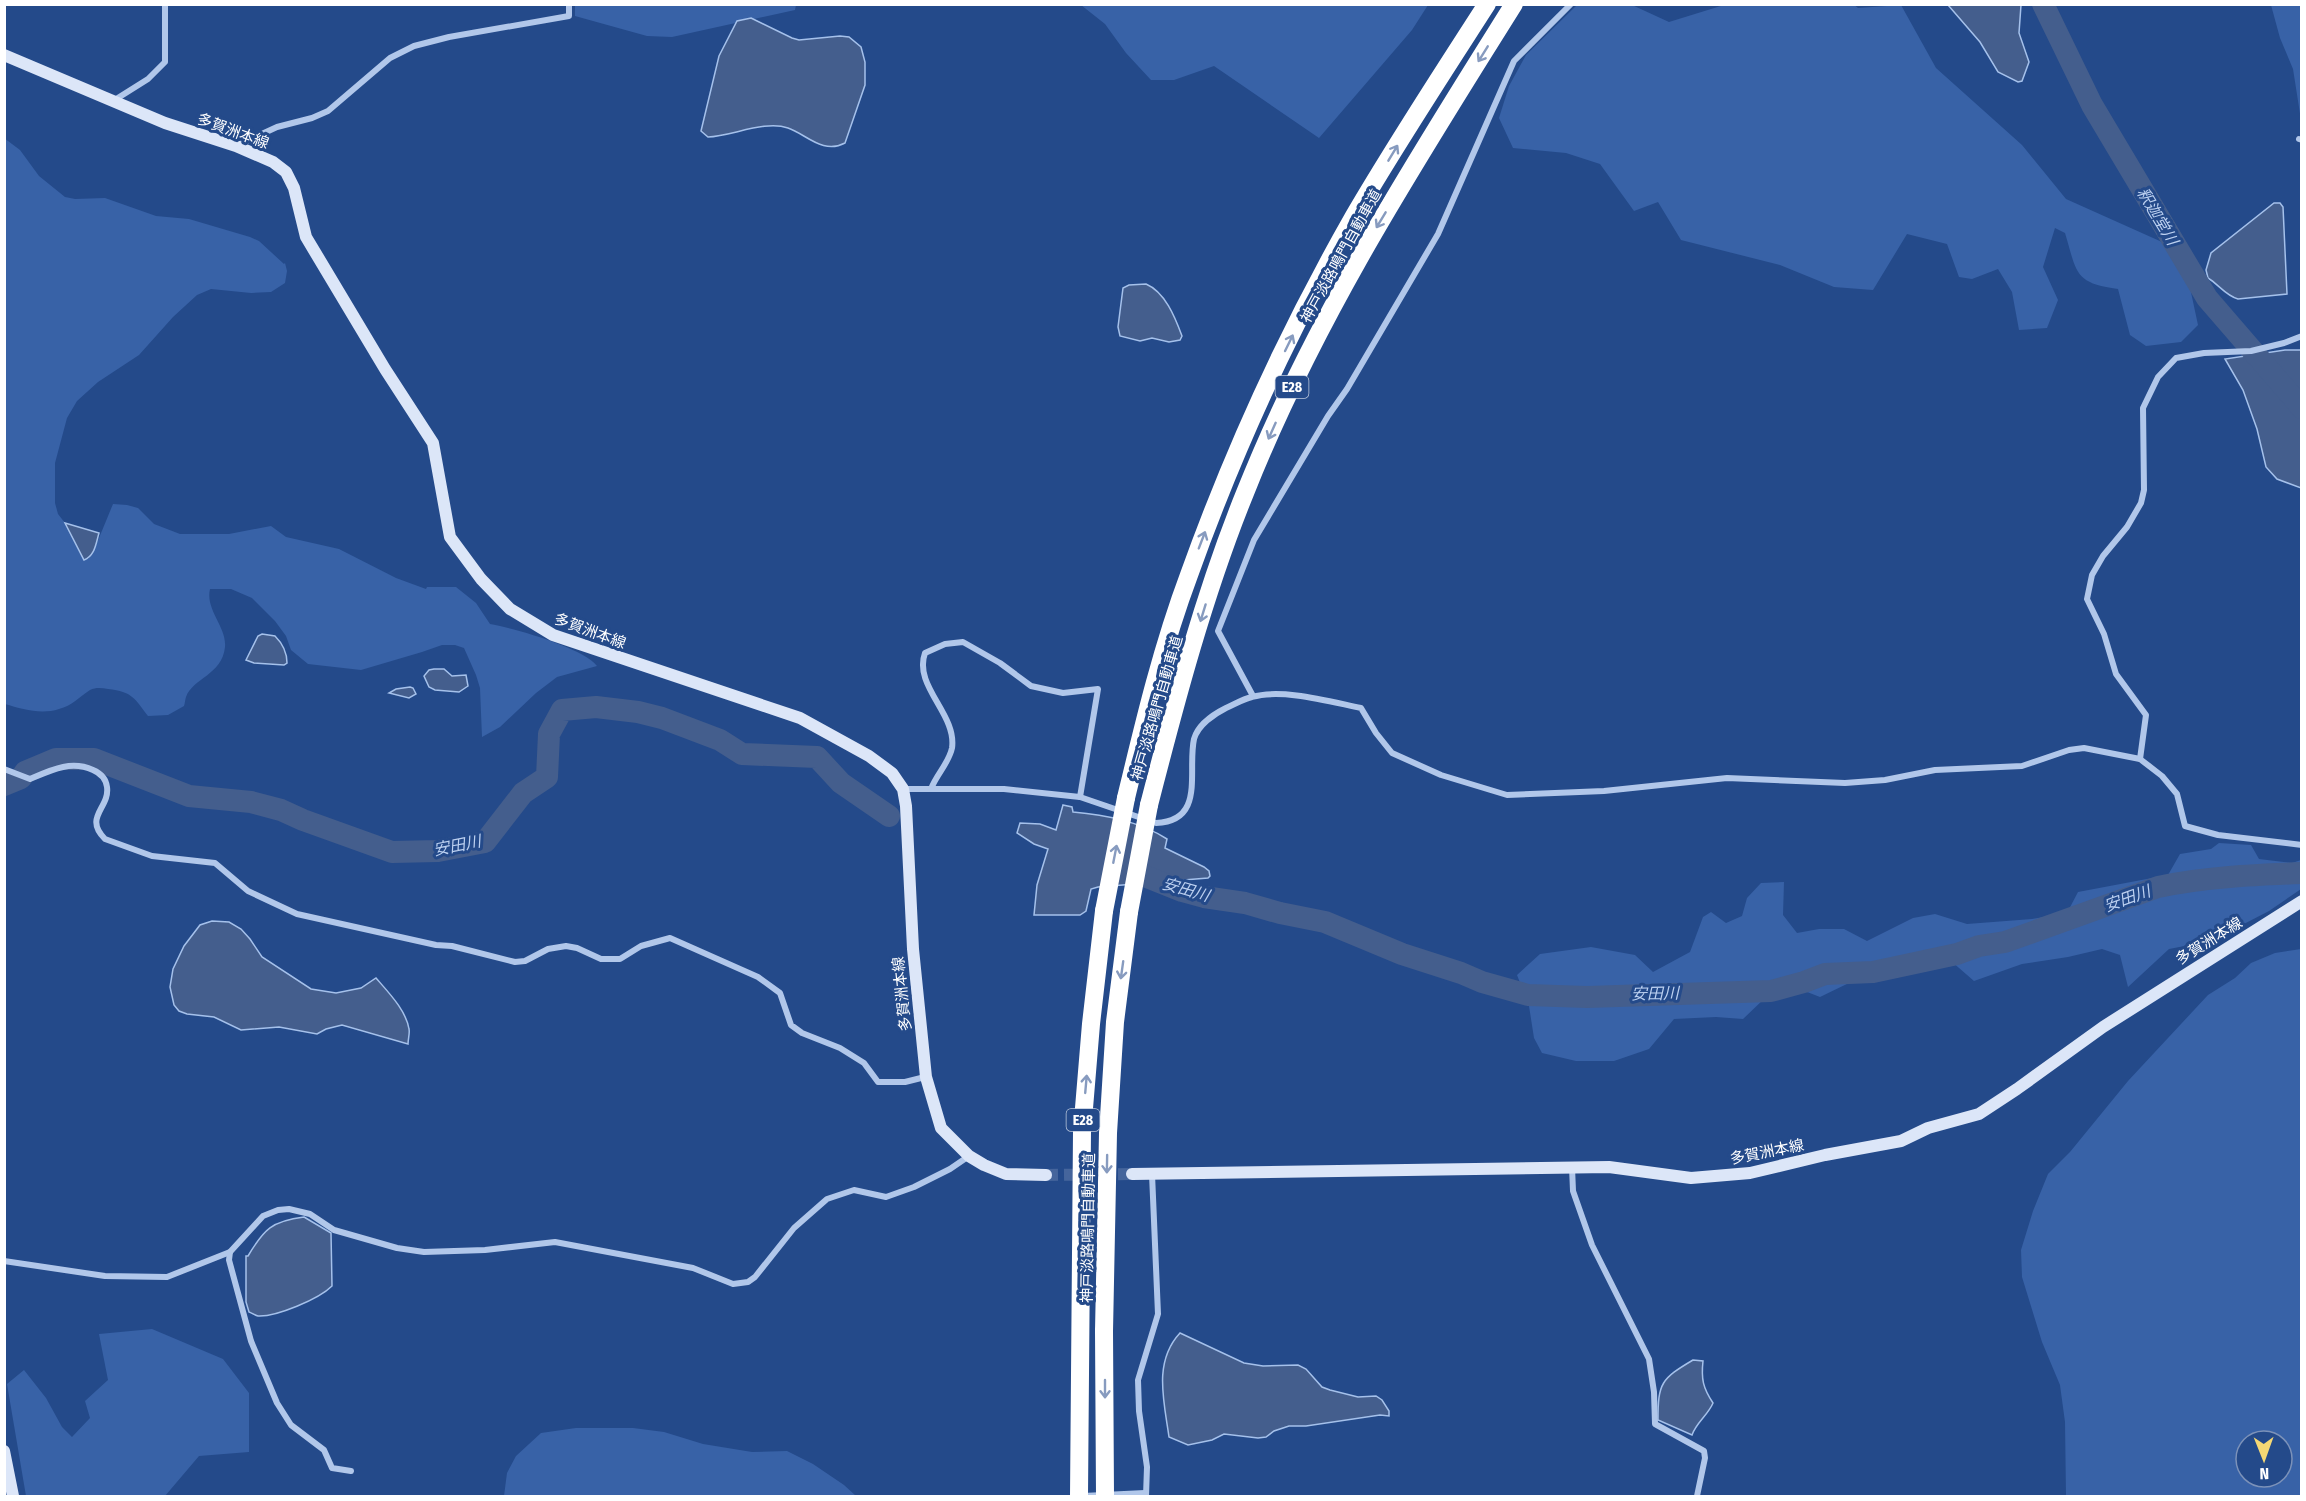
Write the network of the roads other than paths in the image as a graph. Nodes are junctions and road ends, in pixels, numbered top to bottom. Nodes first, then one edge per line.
1 (165, 4) edge
2 (569, 4) edge
3 (1487, 4) edge
4 (1514, 4) edge
5 (1571, 4) edge
6 (4, 55) edge
7 (112, 102) junction
8 (236, 146) junction
9 (2301, 336) edge
10 (1253, 696) junction
11 (2140, 759) junction
12 (4, 769) edge
13 (903, 789) junction
14 (931, 789) junction
15 (1080, 797) junction
16 (2301, 845) edge
17 (2301, 902) edge
18 (926, 1077) junction
19 (969, 1156) junction
20 (1572, 1167) junction
21 (1132, 1174) tunnel mouth
22 (1152, 1174) junction
23 (1046, 1175) tunnel mouth
24 (230, 1252) junction
25 (4, 1261) edge
26 (4, 1451) edge
27 (351, 1471) dead end
28 (1145, 1495) edge
29 (13, 1497) edge
30 (1079, 1497) edge
31 (1083, 1497) edge
32 (1105, 1497) edge
33 (1697, 1497) edge

1 - 7 street
2 - 8 street
30 -> 3 highway, 神戸淡路鳴門自動車道 / E28, bridge
4 -> 32 highway, 神戸淡路鳴門自動車道 / E28, bridge
5 - 10 street
6 - 7 main road, 多賀洲本線
7 - 8 main road, 多賀洲本線
8 - 13 main road, 多賀洲本線
9 - 11 street
10 - 11 street
10 - 15 street
11 - 16 street
12 - 18 street
13 - 14 street
13 - 18 main road, 多賀洲本線
14 - 15 street
14 - 15 street
17 - 20 main road, 多賀洲本線
18 - 19 main road, 多賀洲本線
19 - 23 main road, 多賀洲本線
19 - 24 street
20 - 22 main road, 多賀洲本線
20 - 33 street
21 - 22 main road, 多賀洲本線
22 - 28 street
24 - 25 street
24 - 27 street
26 - 29 main road
28 - 31 street

